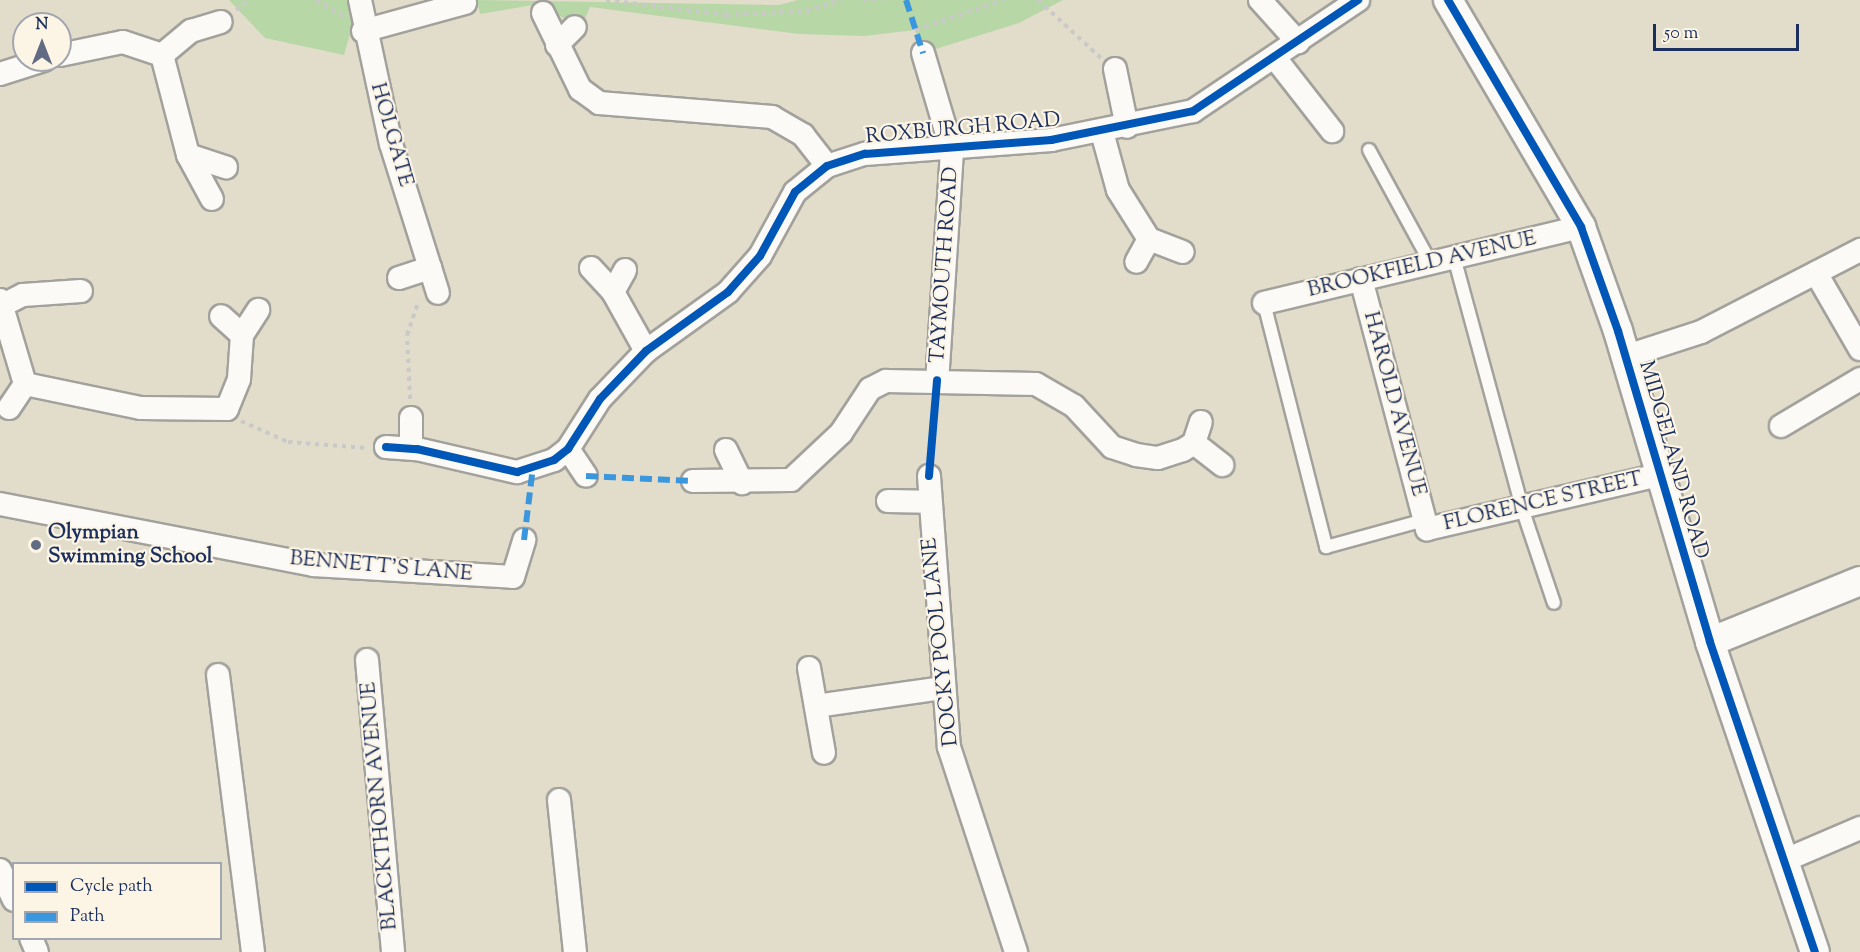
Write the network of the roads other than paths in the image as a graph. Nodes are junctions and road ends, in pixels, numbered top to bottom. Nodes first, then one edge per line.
1 (360, 0) edge
2 (1260, 0) edge
3 (1358, 0) edge
4 (1448, 0) edge
5 (458, 3) edge
6 (543, 13) dead end
7 (221, 22) dead end
8 (575, 27) dead end
9 (363, 29) junction
10 (1298, 42) junction
11 (557, 45) junction
12 (923, 52) dead end
13 (72, 53) edge
14 (162, 56) junction
15 (1275, 58) junction
16 (1115, 69) road end
17 (1127, 127) junction
18 (1332, 131) dead end
19 (1102, 132) junction
20 (1370, 150) dead end
21 (952, 151) junction
22 (188, 155) junction
23 (226, 166) dead end
24 (827, 166) junction
25 (212, 199) dead end
26 (1581, 227) junction
27 (1149, 239) junction
28 (1860, 250) edge
29 (1183, 252) dead end
30 (1454, 257) junction
31 (1137, 261) dead end
32 (1430, 262) junction
33 (430, 268) junction
34 (591, 268) dead end
35 (625, 270) dead end
36 (1816, 273) junction
37 (399, 278) dead end
38 (1361, 279) junction
39 (81, 291) dead end
40 (613, 292) junction
41 (438, 293) road end
42 (1, 302) edge
43 (1264, 303) joint
44 (258, 310) dead end
45 (220, 316) dead end
46 (242, 336) junction
47 (1860, 349) edge
48 (646, 351) junction
49 (1624, 357) junction
50 (1860, 379) edge
51 (937, 380) junction
52 (25, 384) junction
53 (9, 408) dead end
54 (411, 417) road end
55 (1781, 426) dead end
56 (386, 447) road end
57 (411, 448) junction
58 (568, 449) junction
59 (726, 450) dead end
60 (1222, 465) dead end
61 (1659, 475) junction
62 (586, 476) dead end
63 (929, 476) dead end
64 (693, 481) dead end
65 (742, 483) junction
66 (888, 501) dead end
67 (927, 502) junction
68 (0, 504) edge
69 (1522, 508) junction
70 (1426, 525) junction
71 (524, 540) dead end
72 (1860, 581) edge
73 (1554, 603) dead end
74 (1710, 642) junction
75 (368, 660) dead end
76 (809, 668) dead end
77 (218, 675) dead end
78 (942, 688) junction
79 (816, 706) junction
80 (824, 753) dead end
81 (559, 800) dead end
82 (1860, 828) edge
83 (1783, 861) junction
84 (0, 870) edge
85 (12, 896) edge
86 (253, 952) edge
87 (393, 952) edge
88 (574, 952) edge
89 (1016, 952) edge
90 (1815, 952) edge

1 - 9 street, HOLGATE
2 - 10 street
3 - 10 street, ROXBURGH ROAD
4 - 26 street, MIDGELAND ROAD
5 - 9 street
6 - 11 street
7 - 14 street
8 - 11 street
9 - 33 street, HOLGATE
10 - 15 street, ROXBURGH ROAD
11 - 24 street
12 - 21 street
13 - 14 street
14 - 22 street
15 - 17 street, ROXBURGH ROAD
15 - 18 street
16 - 17 street
17 - 19 street, ROXBURGH ROAD
19 - 21 street, ROXBURGH ROAD
19 - 27 street
20 - 32 lane
21 - 24 street, ROXBURGH ROAD
21 - 51 street, TAYMOUTH ROAD
22 - 23 street
22 - 25 street
24 - 48 street, ROXBURGH ROAD
26 - 30 street, BROOKFIELD AVENUE
26 - 49 street, MIDGELAND ROAD
27 - 29 street
27 - 31 street
28 - 36 street
30 - 32 street, BROOKFIELD AVENUE
30 - 69 lane
32 - 38 street, BROOKFIELD AVENUE
33 - 37 street
33 - 41 street, HOLGATE
34 - 40 street
35 - 40 street
36 - 47 street
36 - 49 street
38 - 43 street, BROOKFIELD AVENUE
38 - 70 street, HAROLD AVENUE
39 - 42 street
40 - 48 street
42 - 52 street
43 - 70 lane
44 - 46 street
45 - 46 street
46 - 52 street
48 - 58 street, ROXBURGH ROAD
49 - 61 street, MIDGELAND ROAD
50 - 55 street
51 - 60 street
51 - 65 street
52 - 53 street
54 - 57 street
56 - 57 street
57 - 58 street
58 - 62 street
59 - 65 street
61 - 69 street, FLORENCE STREET
61 - 74 street, MIDGELAND ROAD
63 - 67 street, DOCKY POOL LANE
64 - 65 street
66 - 67 street
67 - 78 street, DOCKY POOL LANE
68 - 71 street, BENNETT'S LANE
69 - 70 street, FLORENCE STREET
69 - 73 lane
72 - 74 street
74 - 83 street, MIDGELAND ROAD
75 - 87 street, BLACKTHORN AVENUE
76 - 79 street
77 - 86 street
78 - 79 street
78 - 89 street, DOCKY POOL LANE
79 - 80 street
81 - 88 street
82 - 83 street
83 - 90 street, MIDGELAND ROAD
84 - 85 street

